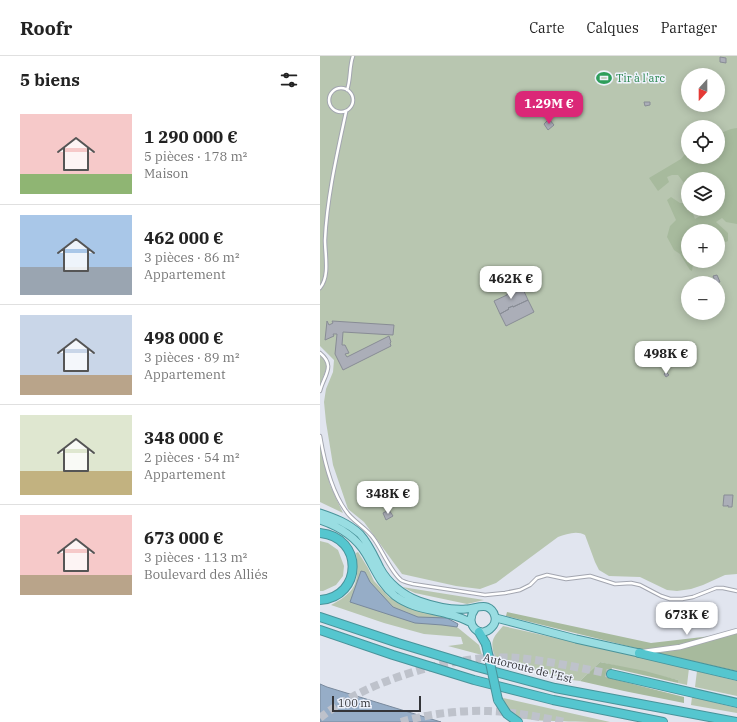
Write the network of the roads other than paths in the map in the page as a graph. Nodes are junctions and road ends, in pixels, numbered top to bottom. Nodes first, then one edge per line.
1 (353, 56) edge
2 (347, 90) junction
3 (346, 112) junction
4 (320, 288) edge
5 (320, 353) edge
6 (320, 391) edge
7 (320, 436) edge
8 (320, 513) edge
9 (320, 520) edge
10 (320, 525) edge
11 (338, 528) junction
12 (320, 534) edge
13 (737, 591) edge
14 (320, 600) edge
15 (475, 609) junction
16 (320, 616) edge
17 (496, 618) junction
18 (470, 622) junction
19 (320, 630) edge
20 (737, 631) edge
21 (480, 632) junction
22 (639, 653) junction
23 (611, 674) tunnel mouth
24 (737, 676) edge
25 (737, 703) edge
26 (518, 722) edge
27 (663, 722) edge
28 (736, 722) edge

1 - 2 lane
2 - 3 lane
2 - 3 lane
3 - 4 lane
5 - 6 lane
7 - 13 lane
8 - 15 main road
9 - 11 main road
10 - 11 main road
11 - 18 main road
12 - 14 highway
15 - 17 main road
15 - 18 main road
16 - 28 highway, Autoroute de l’Est
17 - 21 main road
17 - 22 main road
18 - 21 main road
19 - 27 highway
20 - 22 street
21 - 26 highway, bridge
22 - 24 highway
23 - 25 highway

